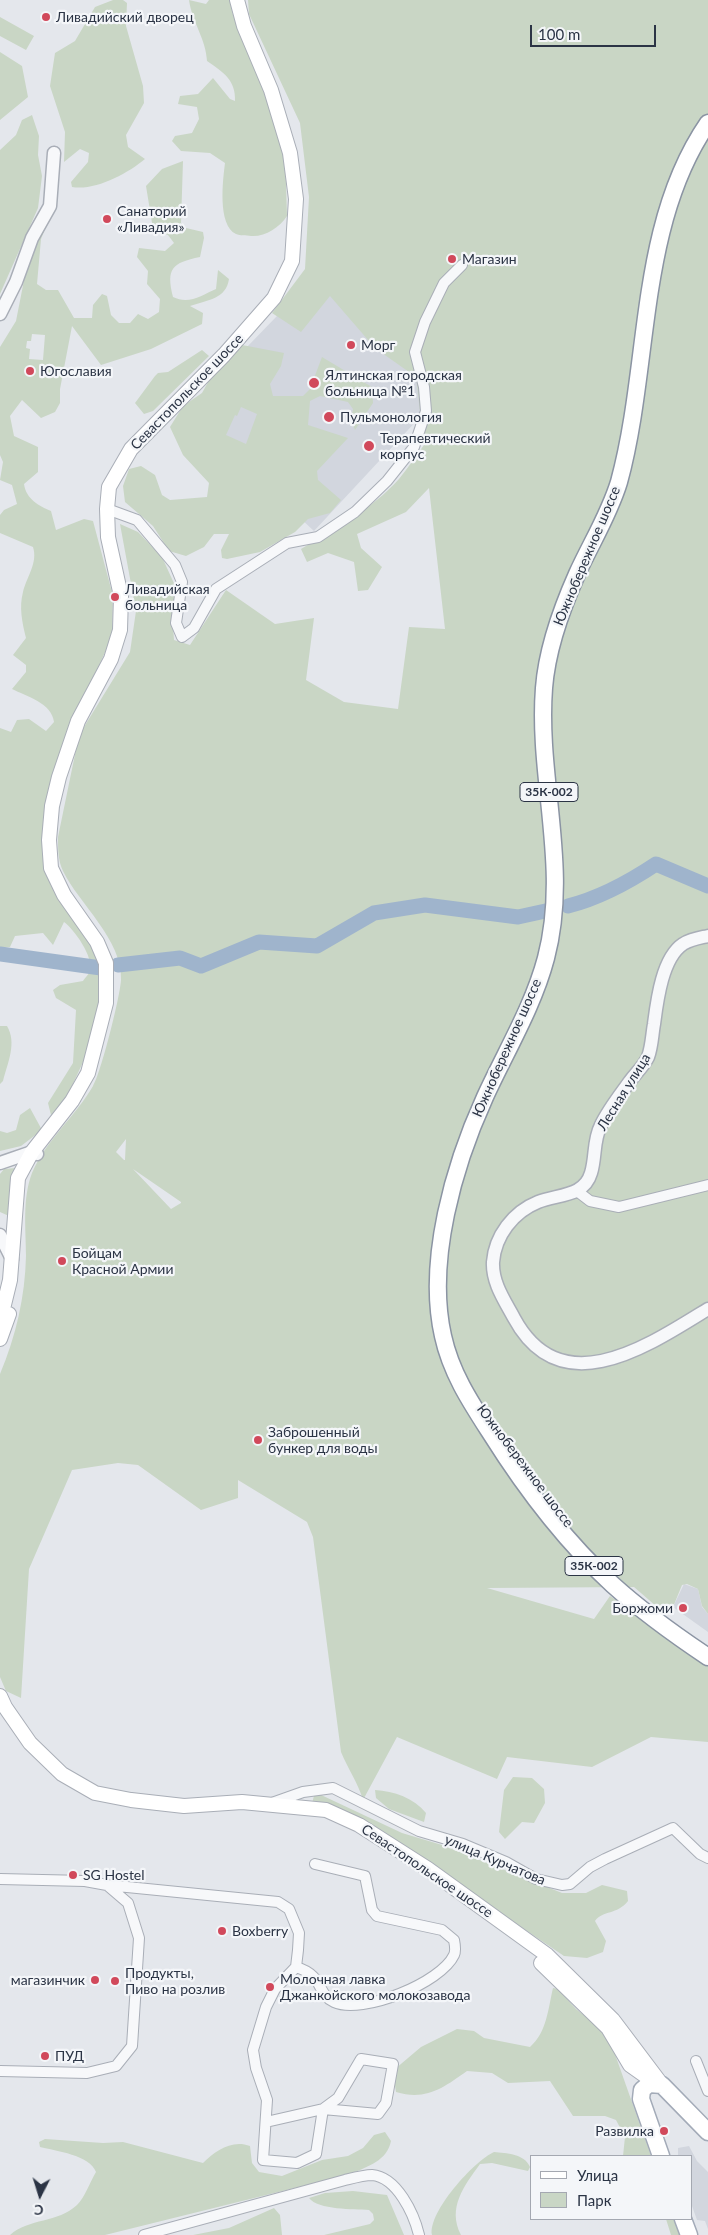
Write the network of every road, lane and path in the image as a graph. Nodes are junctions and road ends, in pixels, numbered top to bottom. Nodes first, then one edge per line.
1 (237, 0) edge
2 (708, 123) edge
3 (708, 136) edge
4 (54, 153) dead end
5 (462, 265) dead end
6 (0, 314) edge
7 (109, 510) junction
8 (708, 936) edge
9 (35, 1153) junction
10 (0, 1163) edge
11 (708, 1185) edge
12 (577, 1191) junction
13 (0, 1235) edge
14 (12, 1259) junction
15 (16, 1275) junction
16 (4, 1308) edge
17 (708, 1309) edge
18 (0, 1339) edge
19 (665, 1623) junction
20 (708, 1647) edge
21 (708, 1657) edge
22 (2, 1705) edge
23 (267, 1807) junction
24 (708, 1858) edge
25 (315, 1864) dead end
26 (0, 1879) edge
27 (107, 1885) junction
28 (296, 1968) junction
29 (636, 2050) junction
30 (696, 2061) dead end
31 (630, 2065) junction
32 (0, 2070) edge
33 (660, 2086) junction
34 (708, 2091) edge
35 (642, 2102) junction
36 (323, 2109) junction
37 (266, 2122) junction
38 (708, 2132) edge
39 (708, 2136) edge
40 (661, 2155) edge
41 (683, 2220) edge
42 (144, 2235) edge
43 (419, 2235) edge
44 (689, 2235) edge

1 - 7 main road, Севастопольское шоссе
2 - 19 main road, Южнобережное шоссе / 35К-002
3 - 19 main road, Южнобережное шоссе / 35К-002
4 - 6 street
5 - 7 street
7 - 9 main road, Севастопольское шоссе
8 - 12 street, Лесная улица
9 - 10 street
9 - 14 main road, Севастопольское шоссе
9 - 15 main road
11 - 12 street
12 - 17 street
13 - 14 street
14 - 15 main road, Севастопольское шоссе
14 - 16 main road, Севастопольское шоссе
15 - 16 main road
16 - 18 main road
19 - 20 main road, Южнобережное шоссе / 35К-002
19 - 21 main road, Южнобережное шоссе / 35К-002
22 - 23 main road, Севастопольское шоссе
23 - 24 street, улица Курчатова
23 - 29 main road, Севастопольское шоссе
23 - 31 main road, Севастопольское шоссе
25 - 28 street
26 - 27 street
27 - 28 street
27 - 32 street
28 - 37 street
29 - 31 main road
29 - 33 main road, Севастопольское шоссе
30 - 34 street
31 - 33 main road, Севастопольское шоссе
31 - 35 main road
33 - 35 main road
33 - 38 main road, Севастопольское шоссе
33 - 39 main road, Севастопольское шоссе
35 - 40 main road
36 - 36 street
36 - 37 street
36 - 37 street
41 - 44 main road
42 - 43 street

